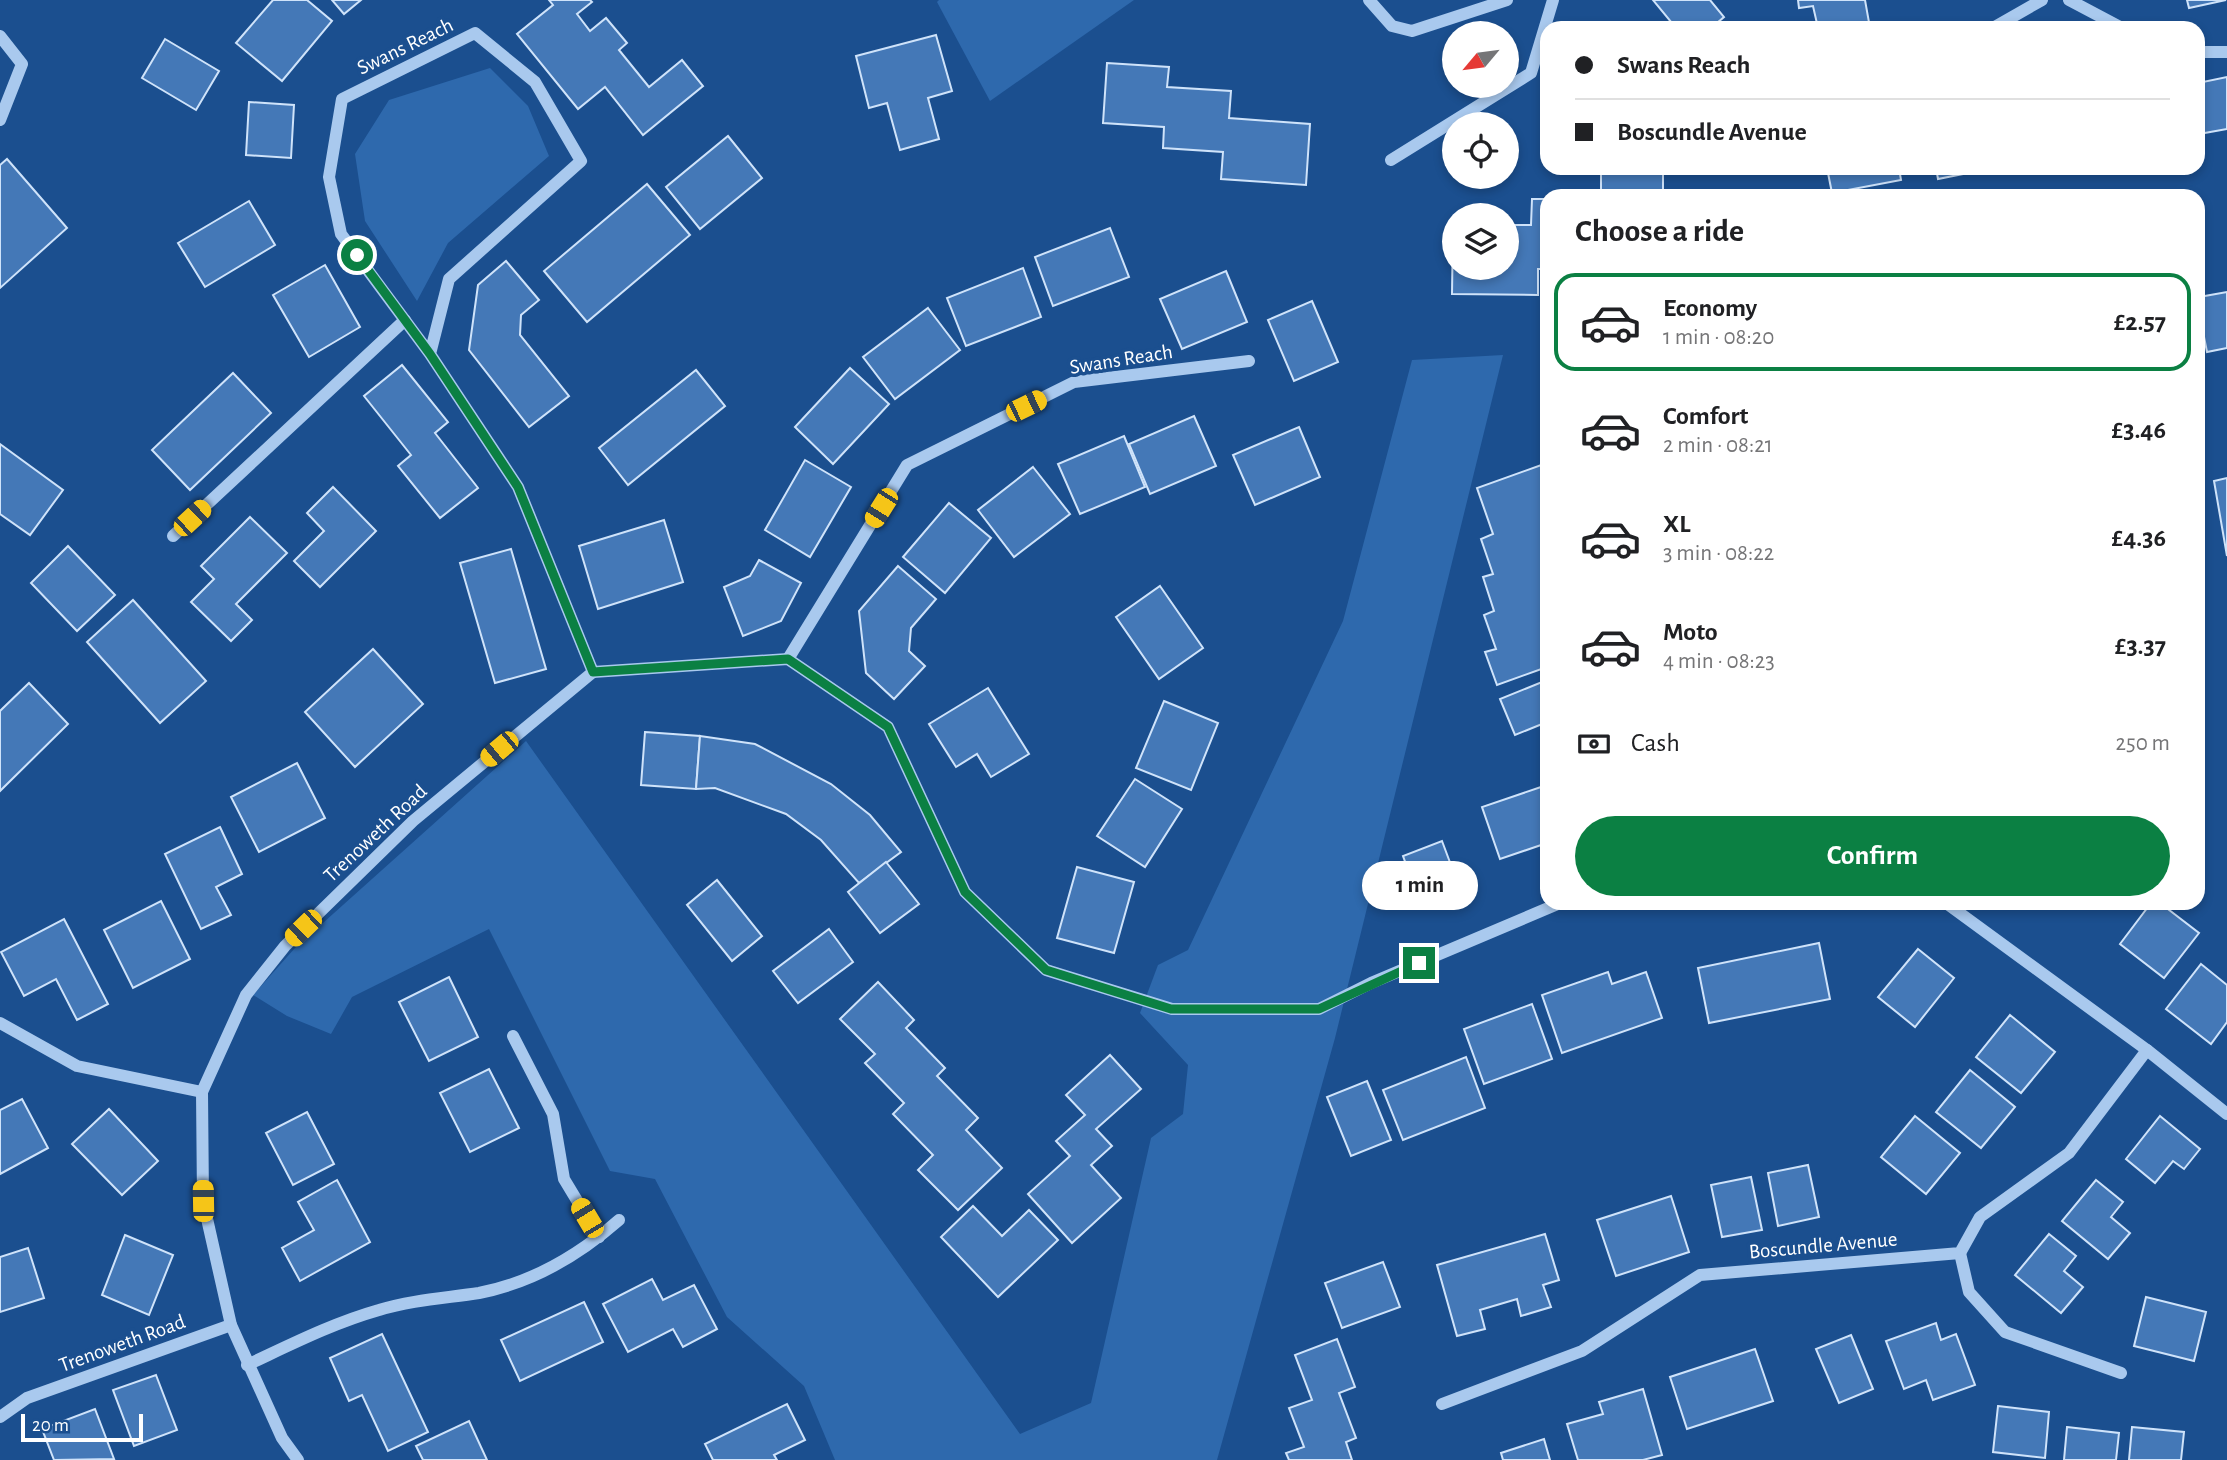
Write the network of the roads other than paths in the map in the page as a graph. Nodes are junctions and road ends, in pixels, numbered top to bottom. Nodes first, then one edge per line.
1 (1369, 0) edge
2 (1507, 0) edge
3 (1553, 0) edge
4 (2042, 0) edge
5 (2070, 0) edge
6 (1547, 21) edge
7 (2005, 21) edge
8 (2109, 21) edge
9 (0, 36) edge
10 (1540, 43) edge
11 (2205, 52) edge
12 (2227, 52) edge
13 (0, 120) edge
14 (1391, 160) dead end
15 (405, 320) junction
16 (430, 354) junction
17 (1249, 361) dead end
18 (173, 536) dead end
19 (788, 659) junction
20 (593, 672) junction
21 (1543, 910) edge
22 (1956, 910) edge
23 (0, 1023) edge
24 (513, 1035) dead end
25 (2147, 1050) junction
26 (202, 1091) junction
27 (2227, 1114) edge
28 (619, 1220) dead end
29 (599, 1237) junction
30 (1960, 1253) junction
31 (231, 1325) junction
32 (247, 1365) junction
33 (2121, 1373) dead end
34 (1442, 1404) dead end
35 (0, 1417) edge
36 (298, 1460) edge

1 - 2 street
3 - 6 street
4 - 7 street
5 - 8 street
9 - 13 street
10 - 14 street
11 - 12 street
15 - 16 street, Swans Reach
15 - 16 street, Swans Reach
15 - 18 street
16 - 20 street, Swans Reach
17 - 19 street, Swans Reach
19 - 20 street
19 - 21 street
20 - 26 street, Trenoweth Road
22 - 25 street
23 - 26 street
24 - 29 street
25 - 27 street
25 - 30 street
26 - 31 street, Trenoweth Road
28 - 29 street
29 - 32 street
30 - 33 street
30 - 34 street, Boscundle Avenue
31 - 32 street, Trenoweth Road
31 - 35 street, Trenoweth Road
32 - 36 street, Trenoweth Road

